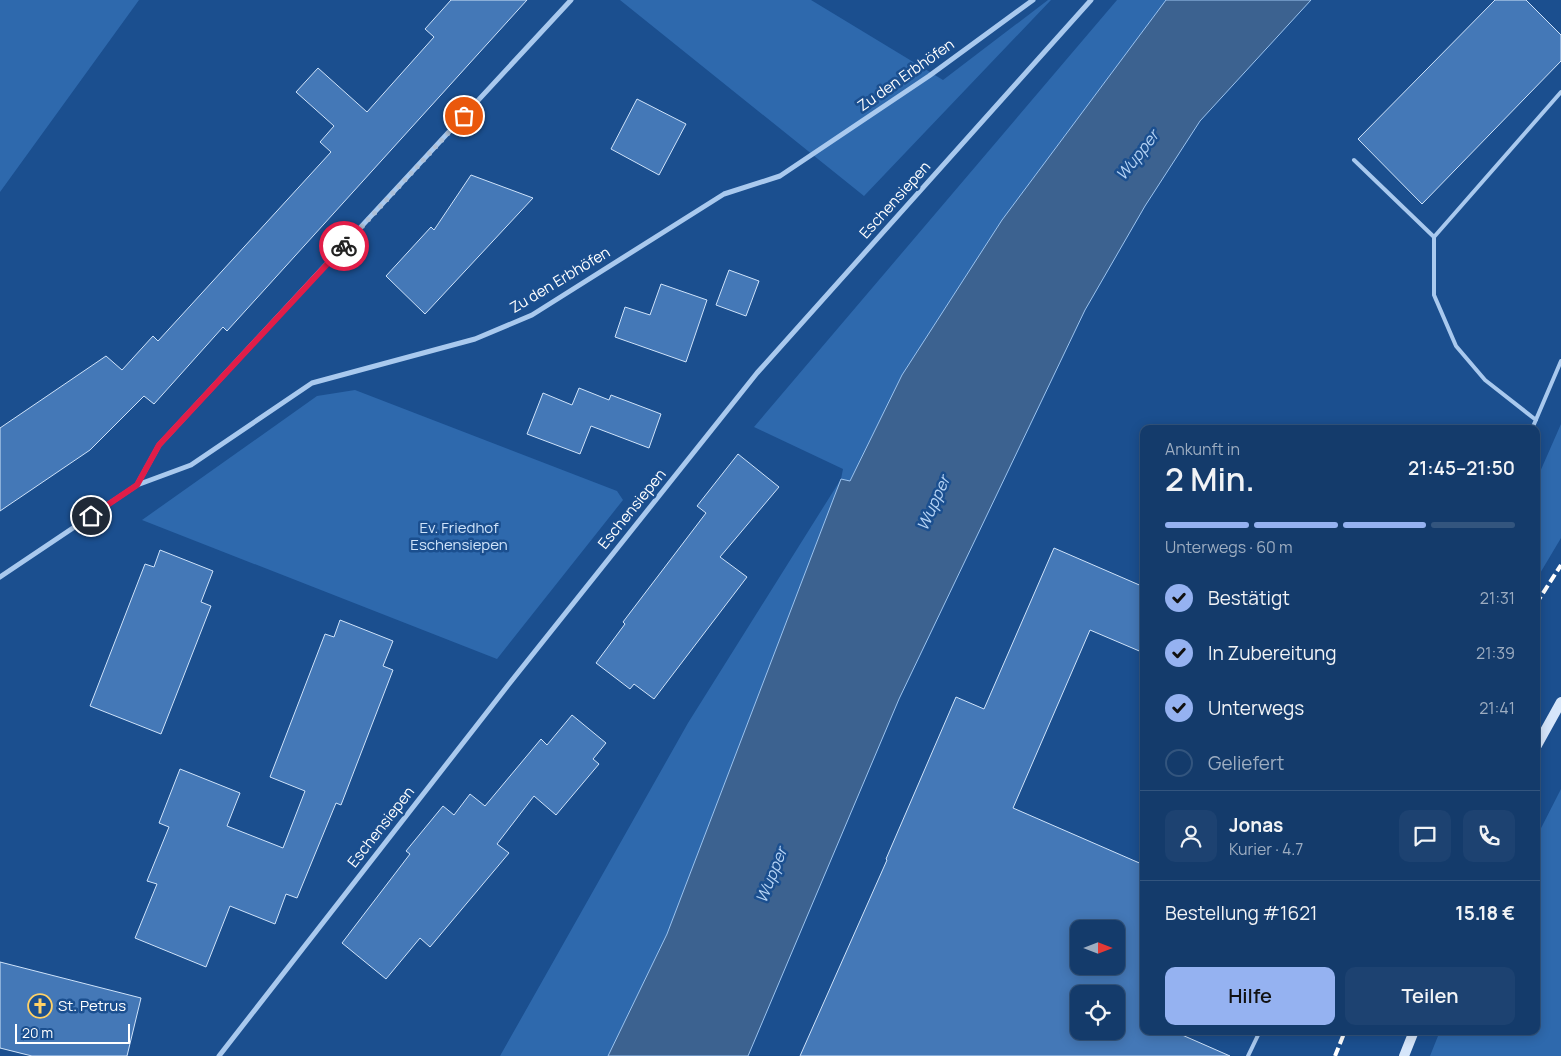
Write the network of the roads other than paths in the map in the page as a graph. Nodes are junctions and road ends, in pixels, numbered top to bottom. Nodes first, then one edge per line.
1 (571, 0) edge
2 (1033, 0) edge
3 (1092, 0) edge
4 (1561, 92) edge
5 (1354, 160) dead end
6 (1434, 237) junction
7 (1561, 361) edge
8 (1536, 420) junction
9 (1534, 425) edge
10 (137, 485) junction
11 (0, 577) edge
12 (1561, 702) edge
13 (1540, 740) edge
14 (1258, 1035) edge
15 (1412, 1035) edge
16 (219, 1056) edge
17 (1248, 1056) edge
18 (1404, 1056) edge

1 - 10 street
2 - 10 street, Zu den Erbhöfen
3 - 16 street, Eschensiepen
4 - 6 lane
5 - 6 lane
6 - 8 lane
7 - 8 lane
8 - 9 lane
10 - 11 street, Zu den Erbhöfen
12 - 13 main road
14 - 17 lane
15 - 18 main road

